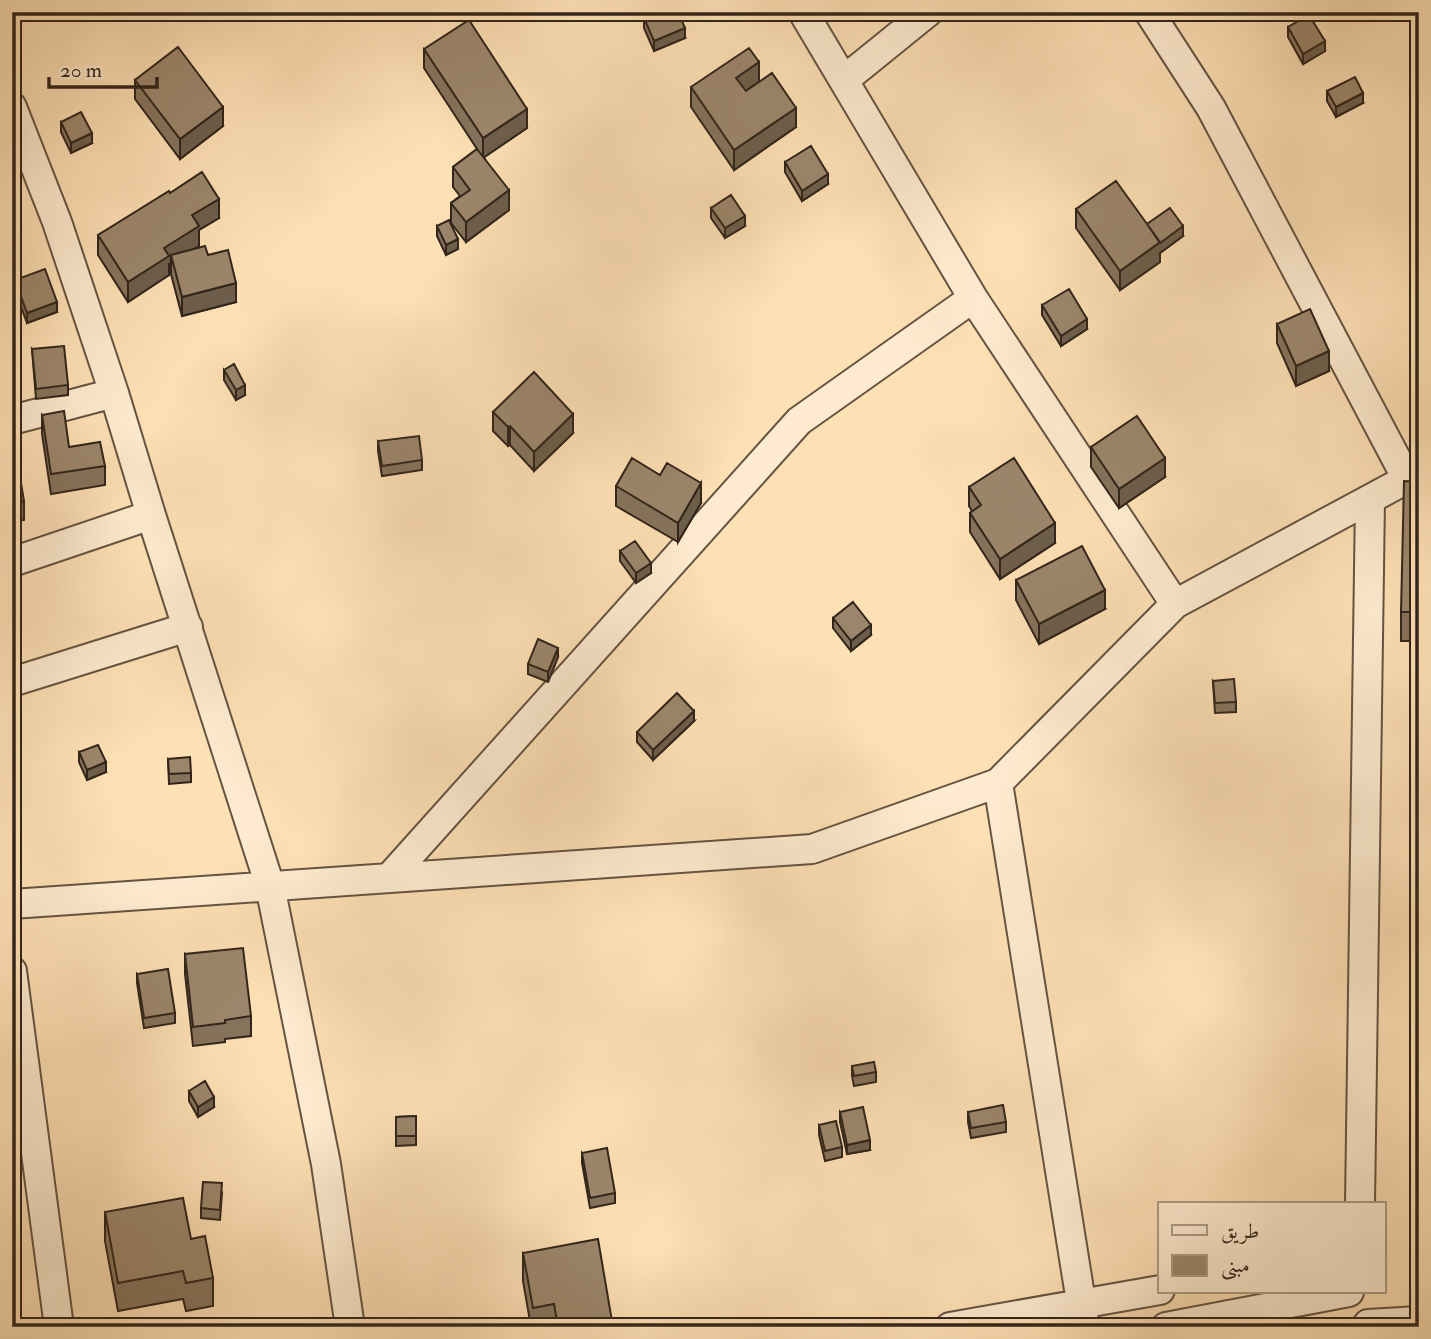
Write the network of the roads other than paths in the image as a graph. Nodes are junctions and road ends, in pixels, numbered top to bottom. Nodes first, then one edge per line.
1 (803, 12) edge
2 (928, 12) edge
3 (1149, 12) edge
4 (844, 80) junction
5 (12, 107) edge
6 (973, 298) junction
7 (114, 393) junction
8 (12, 420) edge
9 (1413, 478) edge
10 (1370, 499) junction
11 (151, 515) junction
12 (12, 562) edge
13 (1175, 604) junction
14 (188, 627) junction
15 (12, 682) edge
16 (998, 783) junction
17 (389, 878) junction
18 (270, 886) junction
19 (12, 904) edge
20 (12, 971) edge
21 (22, 1116) edge
22 (1360, 1202) edge
23 (1158, 1291) edge
24 (1339, 1294) edge
25 (1365, 1294) edge
26 (1084, 1315) edge
27 (1419, 1321) edge
28 (1369, 1326) edge
29 (59, 1327) edge
30 (350, 1327) edge
31 (950, 1327) edge
32 (1166, 1327) edge

1 - 4 street
2 - 4 street
3 - 9 street
4 - 6 street
5 - 7 street
6 - 13 street
6 - 17 street
7 - 8 street
7 - 11 street
9 - 10 street
10 - 13 street
10 - 22 street
11 - 12 street
11 - 14 street
13 - 16 street
14 - 15 street
14 - 18 street
16 - 17 street
16 - 26 street
17 - 18 street
18 - 19 street
18 - 30 street
20 - 21 street
21 - 29 street
23 - 26 street
24 - 32 street
25 - 28 street
26 - 31 street
27 - 28 street

